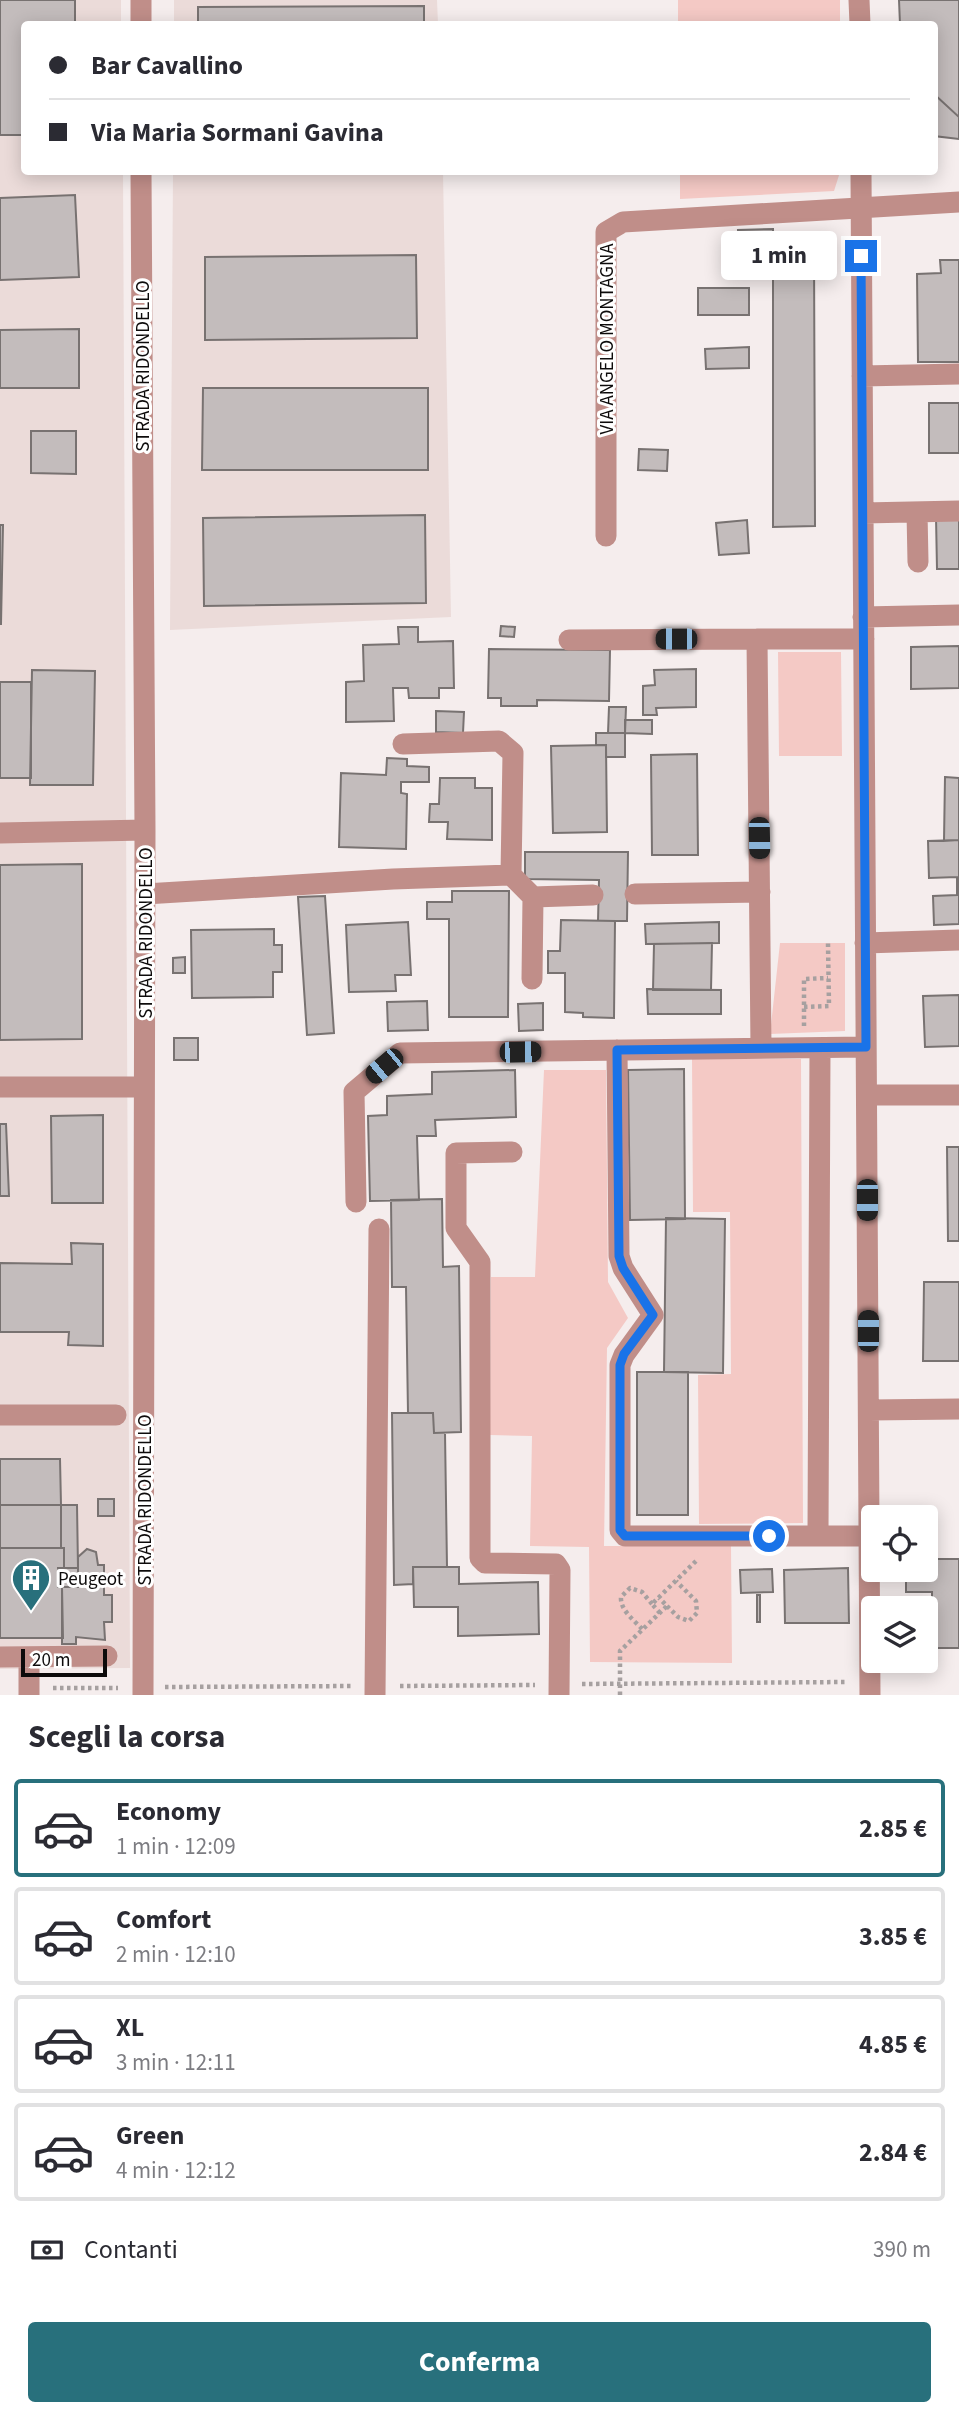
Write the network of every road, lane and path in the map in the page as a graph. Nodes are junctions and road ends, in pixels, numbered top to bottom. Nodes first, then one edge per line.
1 (141, 0) edge
2 (859, 0) edge
3 (141, 21) edge
4 (860, 21) edge
5 (141, 175) edge
6 (861, 175) edge
7 (959, 202) edge
8 (861, 208) junction
9 (959, 374) edge
10 (862, 376) junction
11 (959, 511) edge
12 (917, 512) junction
13 (863, 513) junction
14 (606, 536) dead end
15 (918, 562) dead end
16 (959, 615) edge
17 (863, 617) junction
18 (757, 639) junction
19 (864, 639) junction
20 (569, 640) dead end
21 (403, 744) dead end
22 (145, 830) junction
23 (0, 833) edge
24 (511, 875) junction
25 (760, 892) junction
26 (145, 894) junction
27 (635, 894) dead end
28 (593, 895) dead end
29 (533, 897) junction
30 (959, 940) edge
31 (828, 943) dead end
32 (866, 943) junction
33 (828, 978) junction
34 (532, 979) dead end
35 (804, 1007) junction
36 (866, 1047) junction
37 (761, 1048) junction
38 (812, 1048) junction
39 (617, 1050) junction
40 (0, 1087) edge
41 (144, 1087) junction
42 (867, 1095) junction
43 (959, 1096) edge
44 (512, 1152) dead end
45 (355, 1202) dead end
46 (379, 1230) dead end
47 (959, 1409) edge
48 (869, 1410) junction
49 (0, 1415) edge
50 (116, 1415) dead end
51 (870, 1505) edge
52 (695, 1536) junction
53 (818, 1536) junction
54 (861, 1536) edge
55 (676, 1581) junction
56 (870, 1582) edge
57 (659, 1598) junction
58 (652, 1604) junction
59 (667, 1606) junction
60 (660, 1613) junction
61 (642, 1629) junction
62 (107, 1656) dead end
63 (0, 1657) edge
64 (29, 1657) junction
65 (620, 1684) junction
66 (870, 1688) edge
67 (375, 1690) edge
68 (559, 1690) edge
69 (144, 1691) edge
70 (29, 1692) edge
71 (620, 1695) edge

1 - 3 street
2 - 4 street
5 - 22 street, STRADA RIDONDELLO
6 - 8 street
7 - 8 street
8 - 10 street
8 - 14 street, VIA ANGELO MONTAGNA
9 - 10 street
10 - 13 street
11 - 12 street
12 - 13 street
12 - 15 street
13 - 17 street
16 - 17 street
17 - 19 street
18 - 19 street
18 - 20 street
18 - 25 street
19 - 32 street
21 - 24 street
22 - 23 street
22 - 26 street, STRADA RIDONDELLO
24 - 26 street
24 - 29 street
25 - 27 street
25 - 37 street
26 - 41 street, STRADA RIDONDELLO
28 - 29 street
29 - 34 street
30 - 32 street
31 - 33 path
32 - 36 street
33 - 35 path
33 - 35 path
35 - 38 path
36 - 38 street
36 - 42 street
37 - 38 street
37 - 39 street
38 - 53 street
39 - 45 street
39 - 52 street
40 - 41 street
41 - 69 street, STRADA RIDONDELLO
42 - 43 street
42 - 48 street
44 - 68 street
46 - 67 street
47 - 48 street
48 - 51 street
49 - 50 street
52 - 53 street
52 - 55 path
53 - 54 street
55 - 57 path
55 - 59 path
56 - 66 street
57 - 58 path
57 - 59 path
58 - 60 path
58 - 61 path
59 - 60 path
60 - 61 path
61 - 65 path
62 - 64 street
63 - 64 street
64 - 70 street
65 - 66 path
65 - 68 path
65 - 71 path
67 - 68 path
67 - 69 path
69 - 70 path

